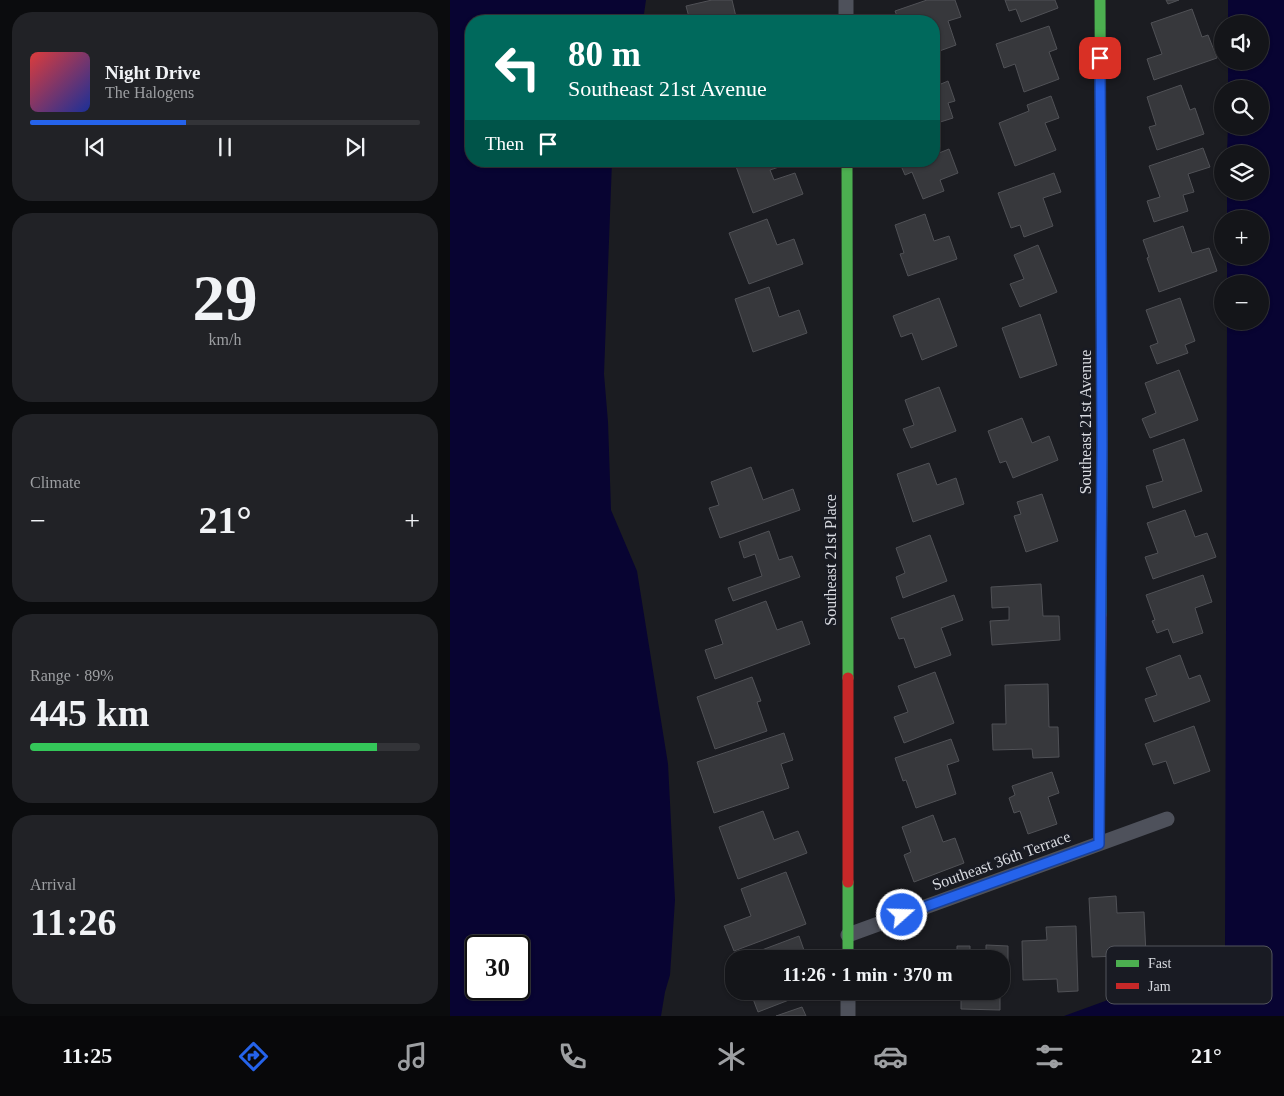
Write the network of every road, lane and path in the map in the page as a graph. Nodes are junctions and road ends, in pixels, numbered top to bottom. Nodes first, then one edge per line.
1 (846, 0) edge
2 (1100, 0) edge
3 (846, 15) edge
4 (847, 167) edge
5 (1167, 819) dead end
6 (1099, 844) junction
7 (848, 934) junction
8 (848, 950) edge
9 (848, 1000) edge
10 (848, 1016) edge

1 - 3 street
2 - 6 street, Southeast 21st Avenue
4 - 7 street, Southeast 21st Place
5 - 6 street, Southeast 36th Terrace
6 - 7 street, Southeast 36th Terrace
7 - 8 street, Southeast 21st Place
9 - 10 street

